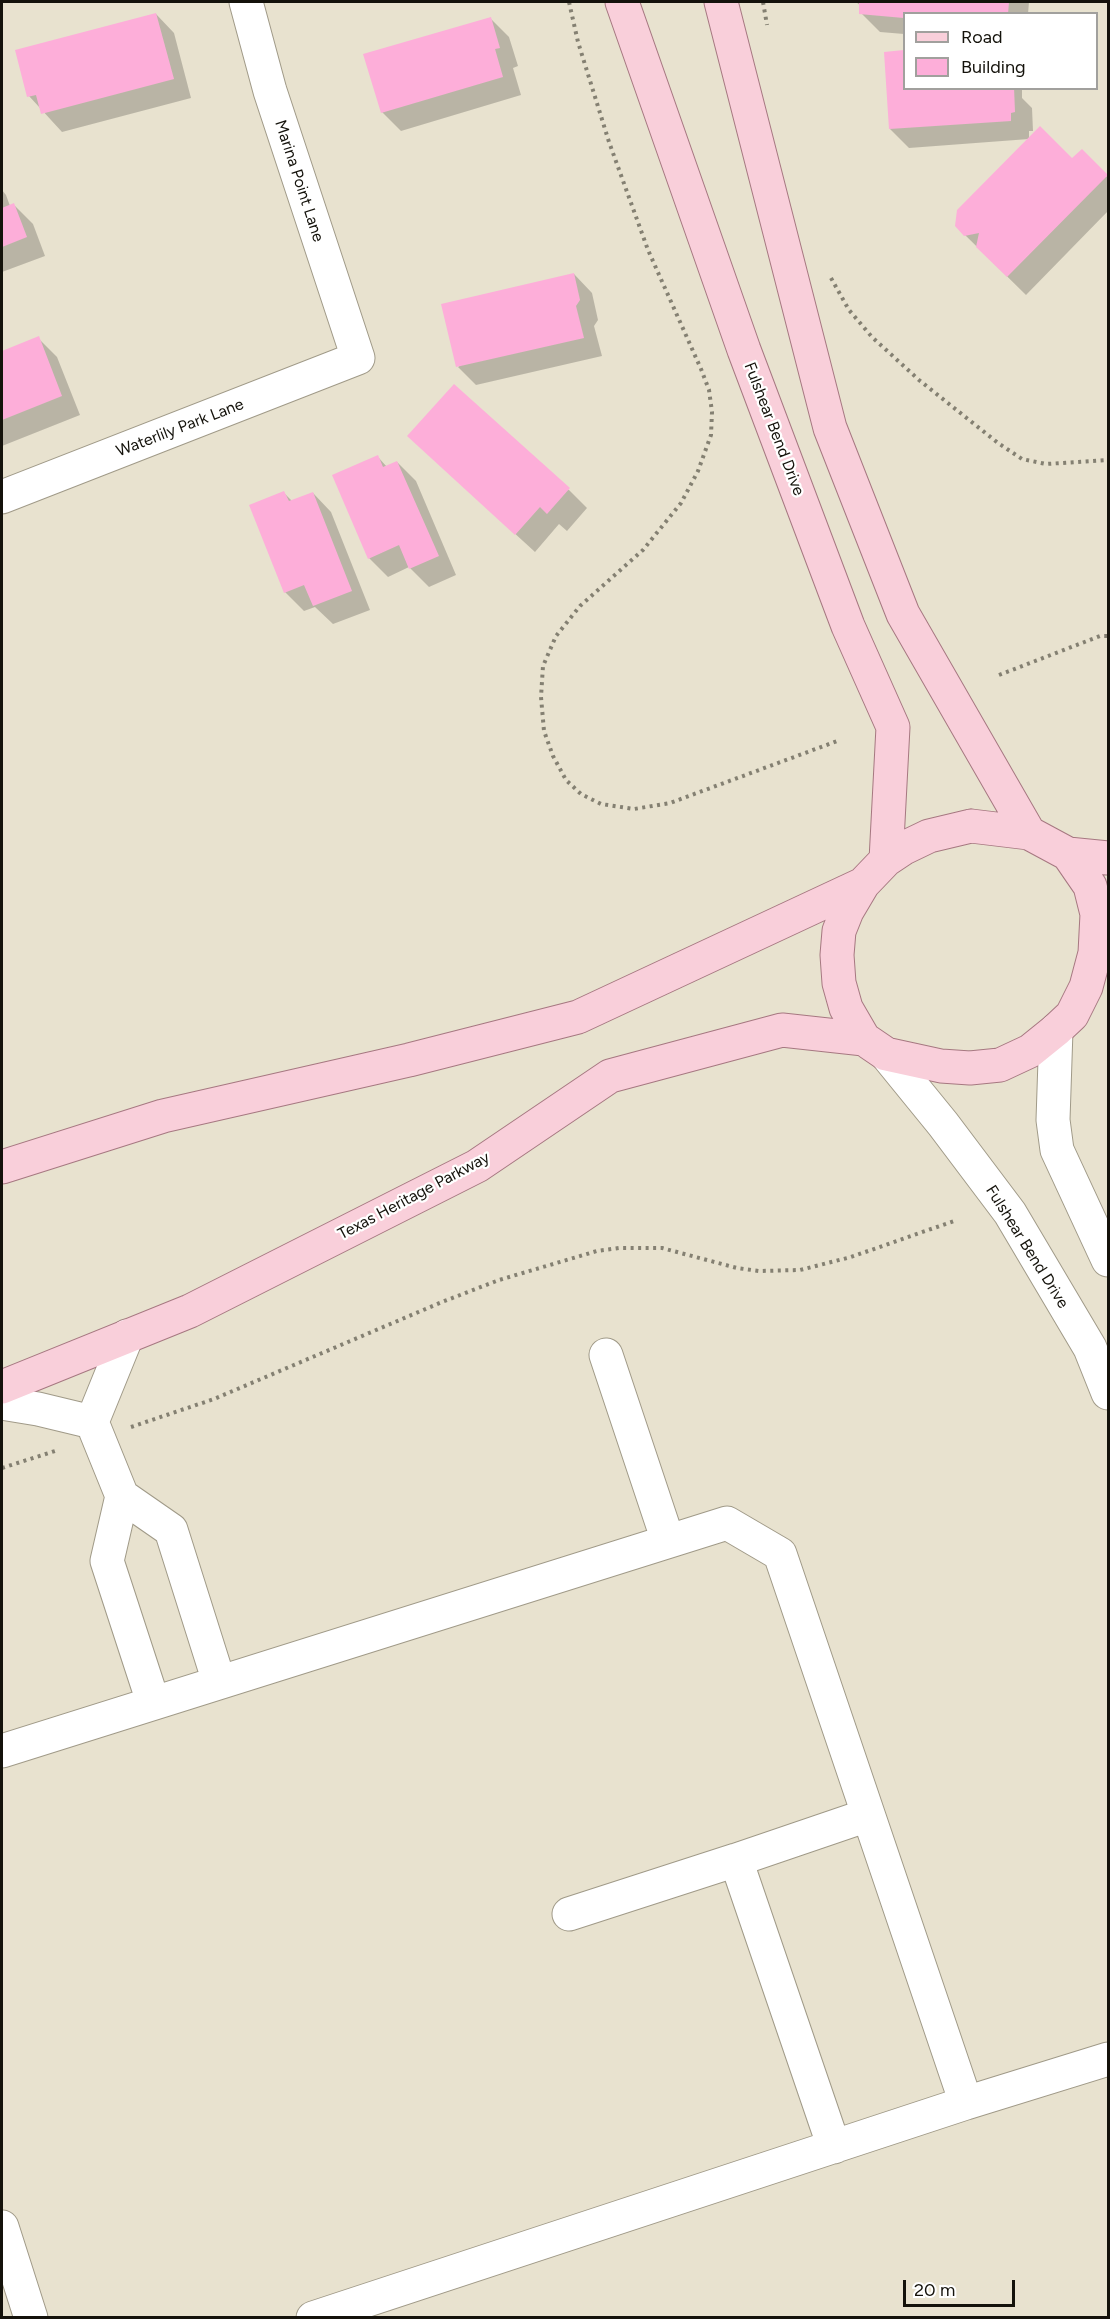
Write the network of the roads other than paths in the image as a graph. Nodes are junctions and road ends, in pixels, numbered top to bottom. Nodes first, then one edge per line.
1 (246, 2) edge
2 (622, 2) edge
3 (721, 2) edge
4 (358, 358) joint
5 (2, 497) edge
6 (1029, 833) junction
7 (1068, 854) junction
8 (1108, 858) edge
9 (886, 860) junction
10 (863, 884) junction
11 (1108, 992) edge
12 (1064, 1023) junction
13 (875, 1047) junction
14 (2, 1167) edge
15 (1108, 1260) edge
16 (128, 1336) junction
17 (606, 1354) dead end
18 (2, 1387) edge
19 (1108, 1393) edge
20 (2, 1403) edge
21 (95, 1430) junction
22 (122, 1496) junction
23 (668, 1541) junction
24 (219, 1682) junction
25 (153, 1702) junction
26 (2, 1751) edge
27 (868, 1815) junction
28 (736, 1860) junction
29 (569, 1914) dead end
30 (1108, 2058) edge
31 (966, 2103) junction
32 (834, 2147) junction
33 (2, 2227) edge
34 (31, 2318) edge
35 (313, 2318) edge

1 - 4 street, Marina Point Lane
2 - 9 main road, Fulshear Bend Drive
3 - 6 main road
4 - 5 street, Waterlily Park Lane
6 - 7 main road
6 - 9 main road
7 - 8 main road
7 - 12 main road
9 - 10 main road
10 - 13 main road
10 - 14 main road
11 - 12 main road
12 - 13 main road, Texas Heritage Parkway
12 - 15 street
13 - 16 main road, Texas Heritage Parkway
13 - 19 street, Fulshear Bend Drive
16 - 18 main road, Texas Heritage Parkway
16 - 21 street
17 - 23 street
20 - 21 street
21 - 22 street
22 - 24 street
22 - 25 street
23 - 24 street
23 - 27 street
24 - 25 street
25 - 26 street
27 - 28 street
27 - 31 street
28 - 29 street
28 - 32 street
30 - 31 street
31 - 32 street
32 - 35 street
33 - 34 street

